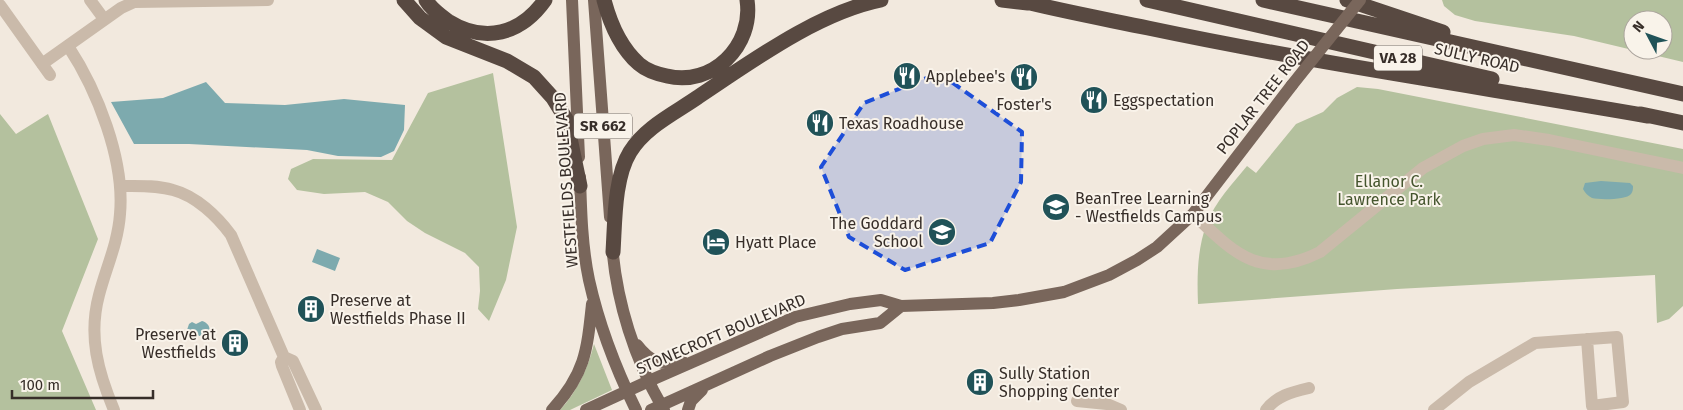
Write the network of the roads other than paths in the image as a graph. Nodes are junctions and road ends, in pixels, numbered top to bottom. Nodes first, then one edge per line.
1 (90, 0) edge
2 (268, 0) edge
3 (404, 0) edge
4 (426, 0) edge
5 (545, 0) edge
6 (572, 0) edge
7 (594, 0) edge
8 (604, 0) edge
9 (747, 0) edge
10 (881, 0) edge
11 (1002, 0) edge
12 (1018, 0) edge
13 (1147, 0) edge
14 (1263, 0) edge
15 (1347, 0) edge
16 (1360, 0) edge
17 (158, 1) edge
18 (1034, 4) junction
19 (0, 5) edge
20 (104, 19) junction
21 (68, 46) junction
22 (42, 64) junction
23 (1589, 73) junction
24 (50, 75) dead end
25 (1683, 94) edge
26 (1648, 116) junction
27 (1683, 124) edge
28 (1683, 168) edge
29 (122, 186) junction
30 (580, 186) junction
31 (1193, 214) junction
32 (613, 252) junction
33 (593, 297) junction
34 (901, 306) junction
35 (632, 339) junction
36 (1587, 339) junction
37 (284, 357) junction
38 (700, 359) junction
39 (649, 381) junction
40 (715, 381) junction
41 (1308, 388) dead end
42 (627, 392) junction
43 (1077, 402) dead end
44 (658, 408) edge
45 (114, 410) edge
46 (300, 410) edge
47 (316, 410) edge
48 (552, 410) edge
49 (586, 410) edge
50 (636, 410) edge
51 (688, 410) edge
52 (1121, 410) edge
53 (1266, 410) edge
54 (1434, 410) edge

1 - 20 street
2 - 17 street
3 - 30 highway
4 - 5 highway
6 - 30 main road, WESTFIELDS BOULEVARD / SR 662
7 - 32 main road, SR 662
8 - 9 highway
10 - 32 highway
11 - 18 highway
12 - 18 highway
13 - 26 highway, SULLY ROAD / VA 28
14 - 23 highway, SULLY ROAD / VA 28
15 - 23 highway
16 - 31 main road, POPLAR TREE ROAD, bridge
17 - 20 street
18 - 26 highway
19 - 22 street
20 - 21 street
21 - 22 street
21 - 29 street
22 - 24 street
23 - 25 highway, SULLY ROAD / VA 28
26 - 27 highway, SULLY ROAD / VA 28
28 - 31 street
29 - 37 street
29 - 45 street
30 - 33 main road, WESTFIELDS BOULEVARD / SR 662
31 - 34 main road, STONECROFT BOULEVARD
32 - 35 main road, SR 662
33 - 42 main road, WESTFIELDS BOULEVARD / SR 662
33 - 48 main road
34 - 38 main road, STONECROFT BOULEVARD
34 - 40 main road
35 - 38 main road
35 - 39 main road, SR 662
36 - 36 street
36 - 54 street
37 - 46 street
37 - 47 street
38 - 39 main road, STONECROFT BOULEVARD
39 - 42 main road, STONECROFT BOULEVARD
39 - 44 main road, SR 662
40 - 44 main road
40 - 51 main road
41 - 53 street
42 - 49 main road, STONECROFT BOULEVARD
42 - 50 main road, WESTFIELDS BOULEVARD / SR 662
43 - 52 street

